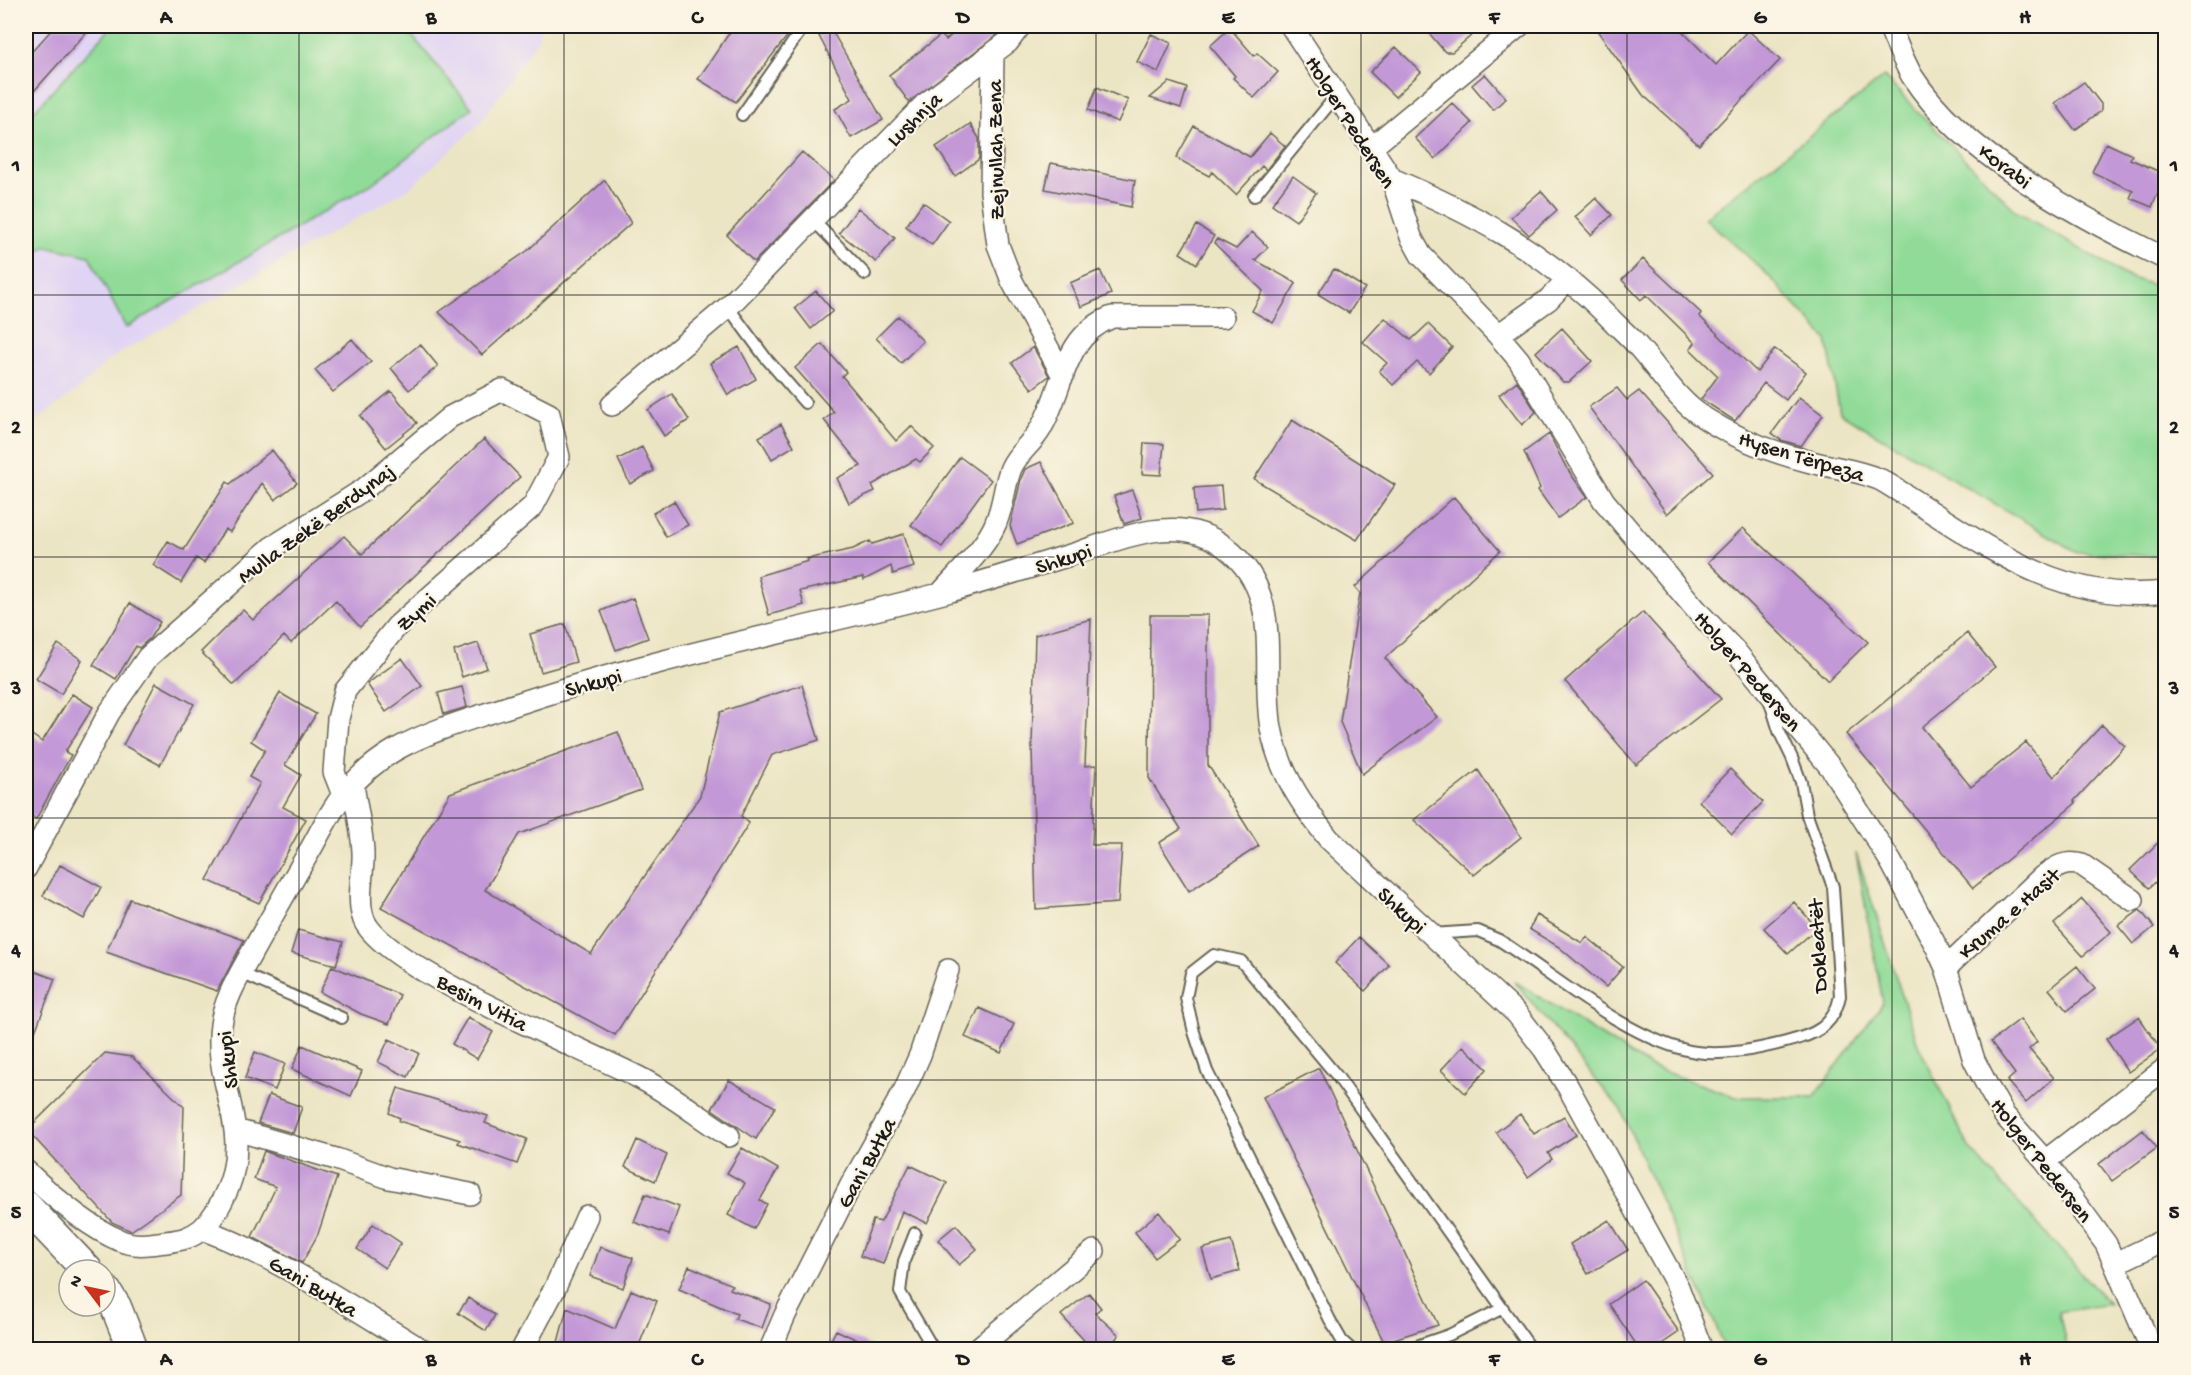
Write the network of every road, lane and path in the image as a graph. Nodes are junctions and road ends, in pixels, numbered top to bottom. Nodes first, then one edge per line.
1 (804, 26) edge
2 (1020, 26) edge
3 (1291, 26) edge
4 (1519, 26) edge
5 (1889, 26) edge
6 (993, 54) junction
7 (1336, 96) junction
8 (742, 115) dead end
9 (1371, 147) junction
10 (1392, 179) junction
11 (1254, 196) dead end
12 (813, 220) junction
13 (2166, 259) edge
14 (865, 273) dead end
15 (1568, 279) junction
16 (728, 308) junction
17 (1223, 317) dead end
18 (1498, 334) junction
19 (1063, 376) junction
20 (805, 402) dead end
21 (612, 405) dead end
22 (559, 457) joint
23 (2166, 592) edge
24 (941, 594) junction
25 (1766, 689) junction
26 (348, 790) junction
27 (26, 868) edge
28 (2133, 900) dead end
29 (1430, 934) junction
30 (1946, 968) junction
31 (948, 970) dead end
32 (241, 973) junction
33 (342, 1018) dead end
34 (2166, 1068) edge
35 (236, 1130) junction
36 (729, 1136) dead end
37 (2045, 1161) junction
38 (26, 1171) edge
39 (470, 1194) dead end
40 (26, 1206) edge
41 (587, 1216) dead end
42 (202, 1229) junction
43 (915, 1233) dead end
44 (2166, 1239) edge
45 (1094, 1251) dead end
46 (76, 1258) edge
47 (2116, 1263) junction
48 (1503, 1308) junction
49 (117, 1310) edge
50 (133, 1350) edge
51 (422, 1350) edge
52 (522, 1350) edge
53 (770, 1350) edge
54 (934, 1350) edge
55 (976, 1350) edge
56 (1352, 1350) edge
57 (1405, 1350) edge
58 (1532, 1350) edge
59 (1702, 1350) edge
60 (2152, 1350) edge

1 - 8 lane
2 - 6 street, Lushnja
3 - 7 street, Holger Pedersen
4 - 9 street
5 - 13 street, Korabi
6 - 12 street, Lushnja
6 - 19 street, Zejnullah Zena
7 - 9 street, Holger Pedersen
7 - 11 lane
9 - 10 street, Holger Pedersen
10 - 15 street, Hysen Tërpeza
10 - 18 street, Holger Pedersen
12 - 14 lane
12 - 16 street, Lushnja
15 - 18 street
15 - 23 street, Hysen Tërpeza
16 - 20 lane
16 - 21 street, Lushnja
17 - 19 street
18 - 25 street, Holger Pedersen
19 - 24 street
22 - 26 street, Zymi
22 - 27 street, Mulla Zekë Berdynaj
24 - 26 street, Shkupi
24 - 29 street, Shkupi
25 - 29 lane, Dokleatët
25 - 30 street, Holger Pedersen
26 - 32 street, Shkupi
26 - 36 street, Besim Vitia
28 - 30 street, Kruma e Hasit
29 - 59 street, Shkupi
30 - 37 street, Holger Pedersen
31 - 53 street, Gani Butka
32 - 33 lane
32 - 35 street, Shkupi
34 - 37 street
35 - 39 street
35 - 42 street, Shkupi
37 - 47 street, Holger Pedersen
38 - 42 street
40 - 46 main road
41 - 52 street
42 - 51 street, Gani Butka
43 - 54 lane
44 - 47 street
45 - 55 street
47 - 60 street, Holger Pedersen
48 - 56 lane
48 - 57 lane
48 - 58 lane
49 - 50 main road

